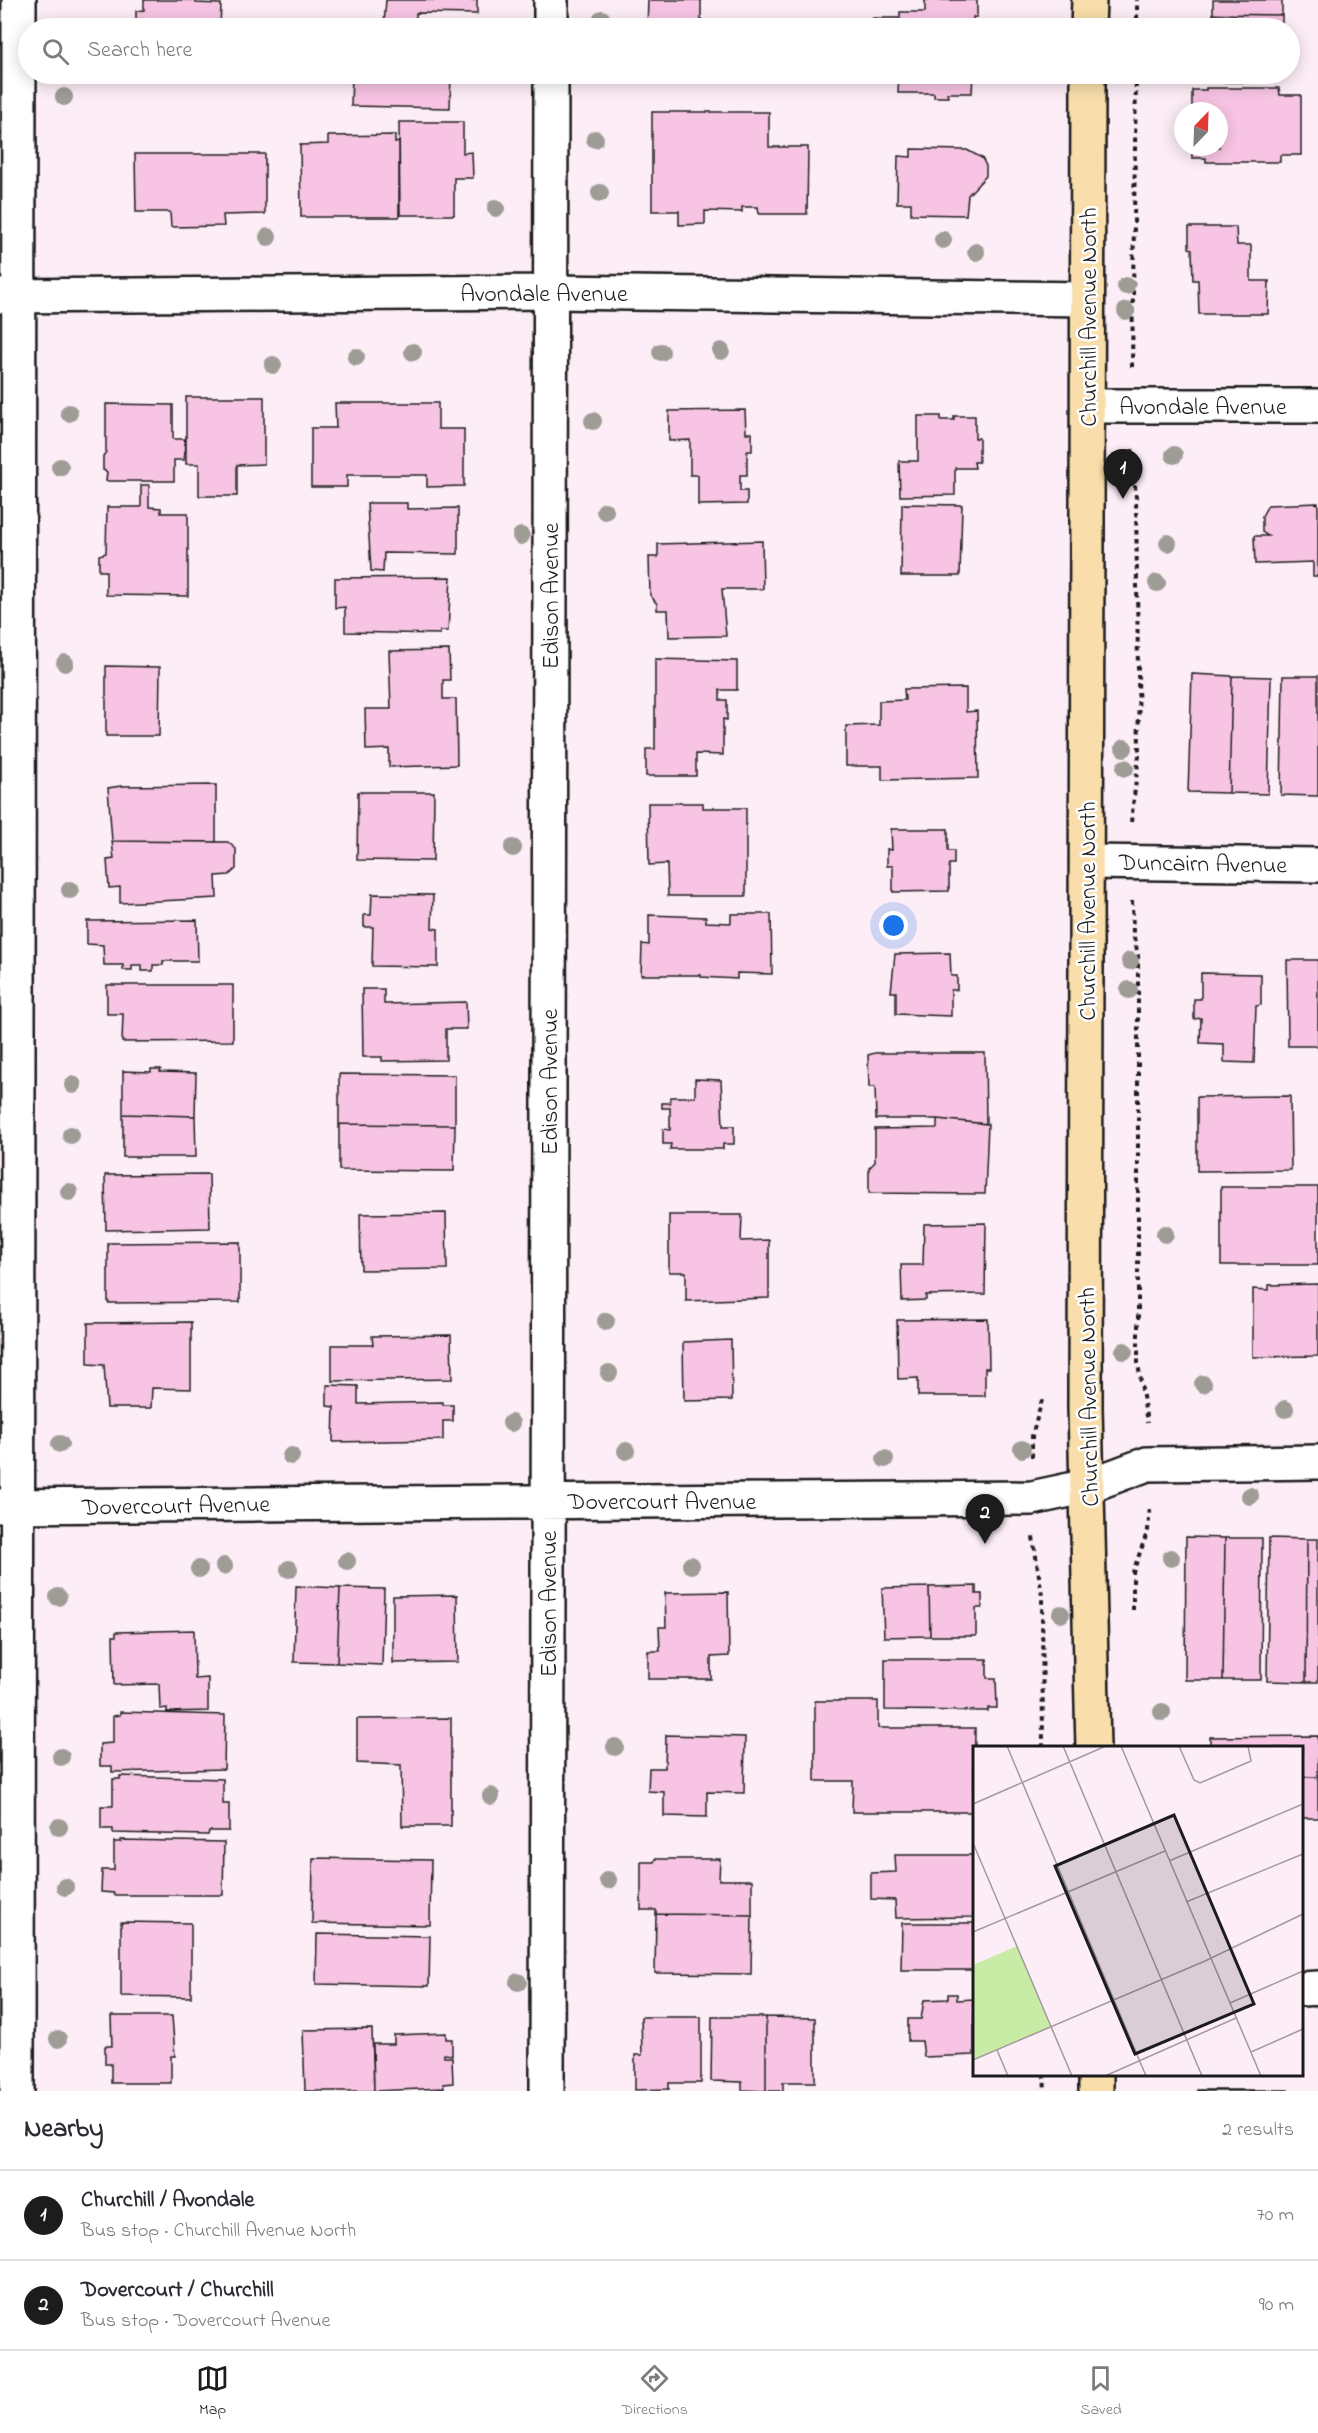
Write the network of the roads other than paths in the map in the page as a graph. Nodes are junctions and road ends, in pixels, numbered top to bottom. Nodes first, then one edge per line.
1 (19, 0) edge
2 (551, 0) edge
3 (1089, 0) edge
4 (18, 18) edge
5 (551, 18) edge
6 (1088, 18) edge
7 (18, 30) edge
8 (551, 84) edge
9 (1088, 84) edge
10 (551, 292) junction
11 (9, 296) edge
12 (1087, 298) junction
13 (1088, 406) junction
14 (1318, 406) edge
15 (1088, 862) junction
16 (1318, 865) edge
17 (1318, 1462) edge
18 (1088, 1486) junction
19 (548, 1502) junction
20 (9, 1507) edge
21 (1093, 1746) edge
22 (17, 2091) edge
23 (547, 2091) edge

1 - 4 street
2 - 5 street
3 - 6 main road
7 - 11 street
8 - 10 street, Edison Avenue
9 - 12 main road, Churchill Avenue North
10 - 11 street, Avondale Avenue
10 - 12 street, Avondale Avenue
10 - 19 street, Edison Avenue
11 - 20 street
12 - 13 main road, Churchill Avenue North
13 - 14 street, Avondale Avenue
13 - 15 main road, Churchill Avenue North
15 - 16 street, Duncairn Avenue
15 - 18 main road, Churchill Avenue North
17 - 18 street, Dovercourt Avenue
18 - 19 street, Dovercourt Avenue
18 - 21 main road, Churchill Avenue North
19 - 20 street, Dovercourt Avenue
19 - 23 street, Edison Avenue
20 - 22 street

